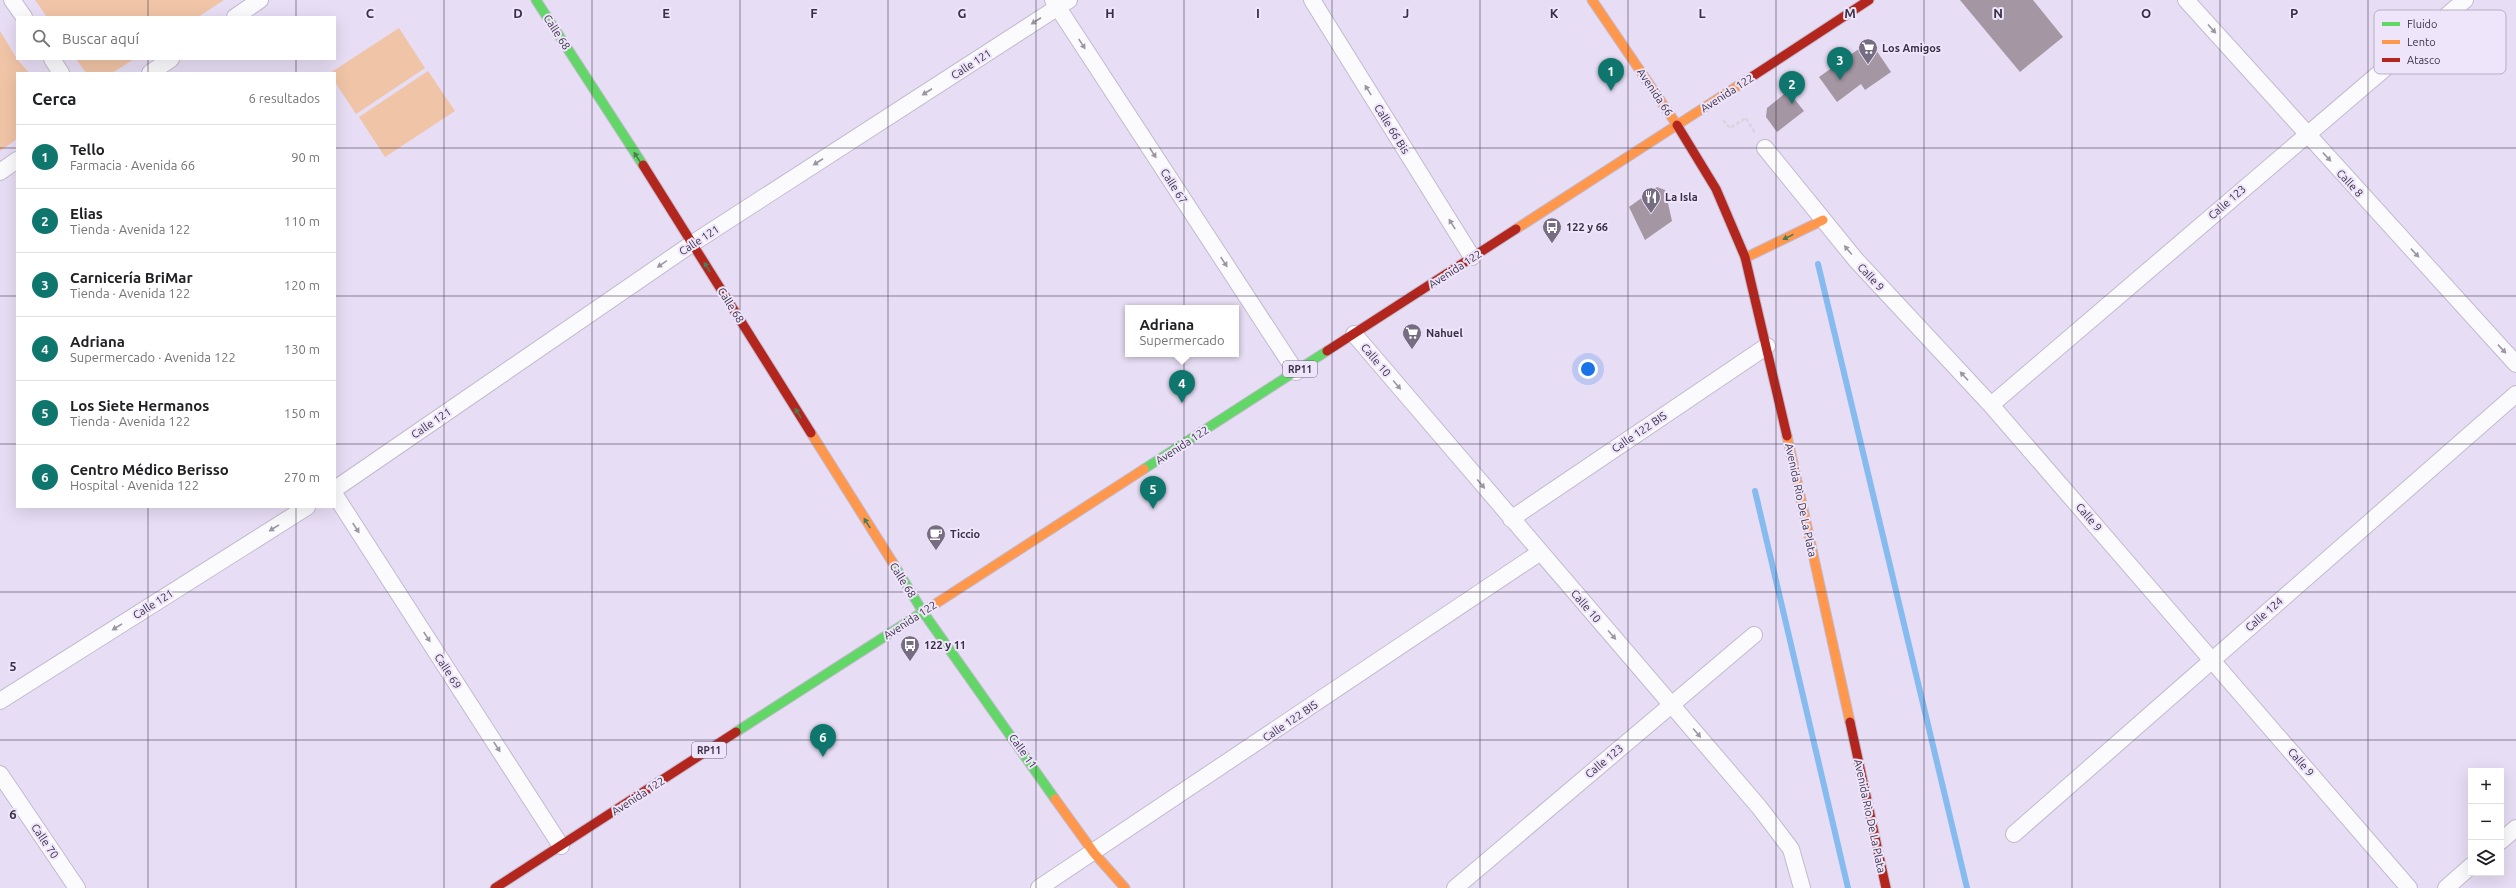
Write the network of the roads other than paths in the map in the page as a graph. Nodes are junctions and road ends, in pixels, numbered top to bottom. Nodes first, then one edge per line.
1 (12, 0) edge
2 (260, 0) edge
3 (536, 0) edge
4 (1312, 0) edge
5 (1592, 0) edge
6 (1869, 0) edge
7 (2186, 0) edge
8 (2465, 0) edge
9 (1060, 2) edge
10 (2453, 10) edge
11 (23, 16) edge
12 (236, 16) edge
13 (53, 60) edge
14 (170, 60) edge
15 (60, 72) edge
16 (152, 72) edge
17 (2377, 74) edge
18 (1677, 125) junction
19 (2306, 134) junction
20 (1765, 148) road end
21 (16, 161) edge
22 (0, 172) edge
23 (1823, 220) junction
24 (693, 243) junction
25 (1472, 258) junction
26 (1745, 258) junction
27 (1354, 334) junction
28 (1767, 346) junction
29 (2516, 364) edge
30 (1296, 372) junction
31 (2516, 394) edge
32 (1991, 405) junction
33 (336, 488) edge
34 (336, 498) edge
35 (305, 508) edge
36 (1511, 519) junction
37 (1539, 553) junction
38 (923, 612) junction
39 (1754, 635) dead end
40 (2212, 659) junction
41 (0, 701) edge
42 (1672, 703) junction
43 (0, 774) edge
44 (2516, 828) edge
45 (2014, 834) dead end
46 (2502, 840) edge
47 (561, 846) junction
48 (1094, 853) junction
49 (2468, 869) edge
50 (77, 888) edge
51 (495, 888) edge
52 (1039, 888) edge
53 (1125, 888) edge
54 (1455, 888) edge
55 (1802, 888) edge
56 (1886, 888) edge
57 (2409, 888) edge
58 (2446, 888) edge

1 - 11 street
2 - 12 street
24 -> 3 main road, Calle 68
25 -> 4 street, Calle 66 Bis
5 - 18 main road, Avenida 66
6 - 18 main road, Avenida 122 / RP11
7 -> 19 street, Calle 8
8 - 10 street, Calle 123
9 -> 24 street, Calle 121
9 -> 30 street, Calle 67
13 - 15 street
14 - 16 street
17 - 19 street, Calle 123
18 - 25 main road, Avenida 122 / RP11
18 - 26 main road, Avenida Rìo De La Plata
19 -> 29 street, Calle 8
19 - 32 street, Calle 123
20 - 23 street, Calle 9
21 - 22 street
23 -> 26 main road
32 -> 23 street, Calle 9
24 -> 33 street, Calle 121
38 -> 24 main road, Calle 68
25 - 27 main road, Avenida 122 / RP11
26 - 28 main road, Avenida Rìo De La Plata
27 - 30 main road, Avenida 122 / RP11
27 -> 36 street, Calle 10
28 - 36 street, Calle 122 BIS
28 - 56 main road, Avenida Rìo De La Plata
30 - 38 main road, Avenida 122 / RP11
31 - 40 street, Calle 124
32 - 40 street, Calle 9
34 -> 47 street, Calle 69
35 -> 41 street, Calle 121
36 - 37 street, Calle 10
37 -> 42 street, Calle 10
37 - 48 street, Calle 122 BIS
38 - 47 main road, Avenida 122 / RP11
38 - 48 main road, Calle 11
39 - 42 street, Calle 123
40 - 45 street, Calle 124
40 - 57 street, Calle 9
42 - 54 street, Calle 123
42 -> 55 street, Calle 10
43 - 50 street, Calle 70
44 - 46 street
47 - 51 main road, Avenida 122 / RP11
48 - 52 street, Calle 122 BIS
48 - 53 main road, Calle 11
49 - 58 street

